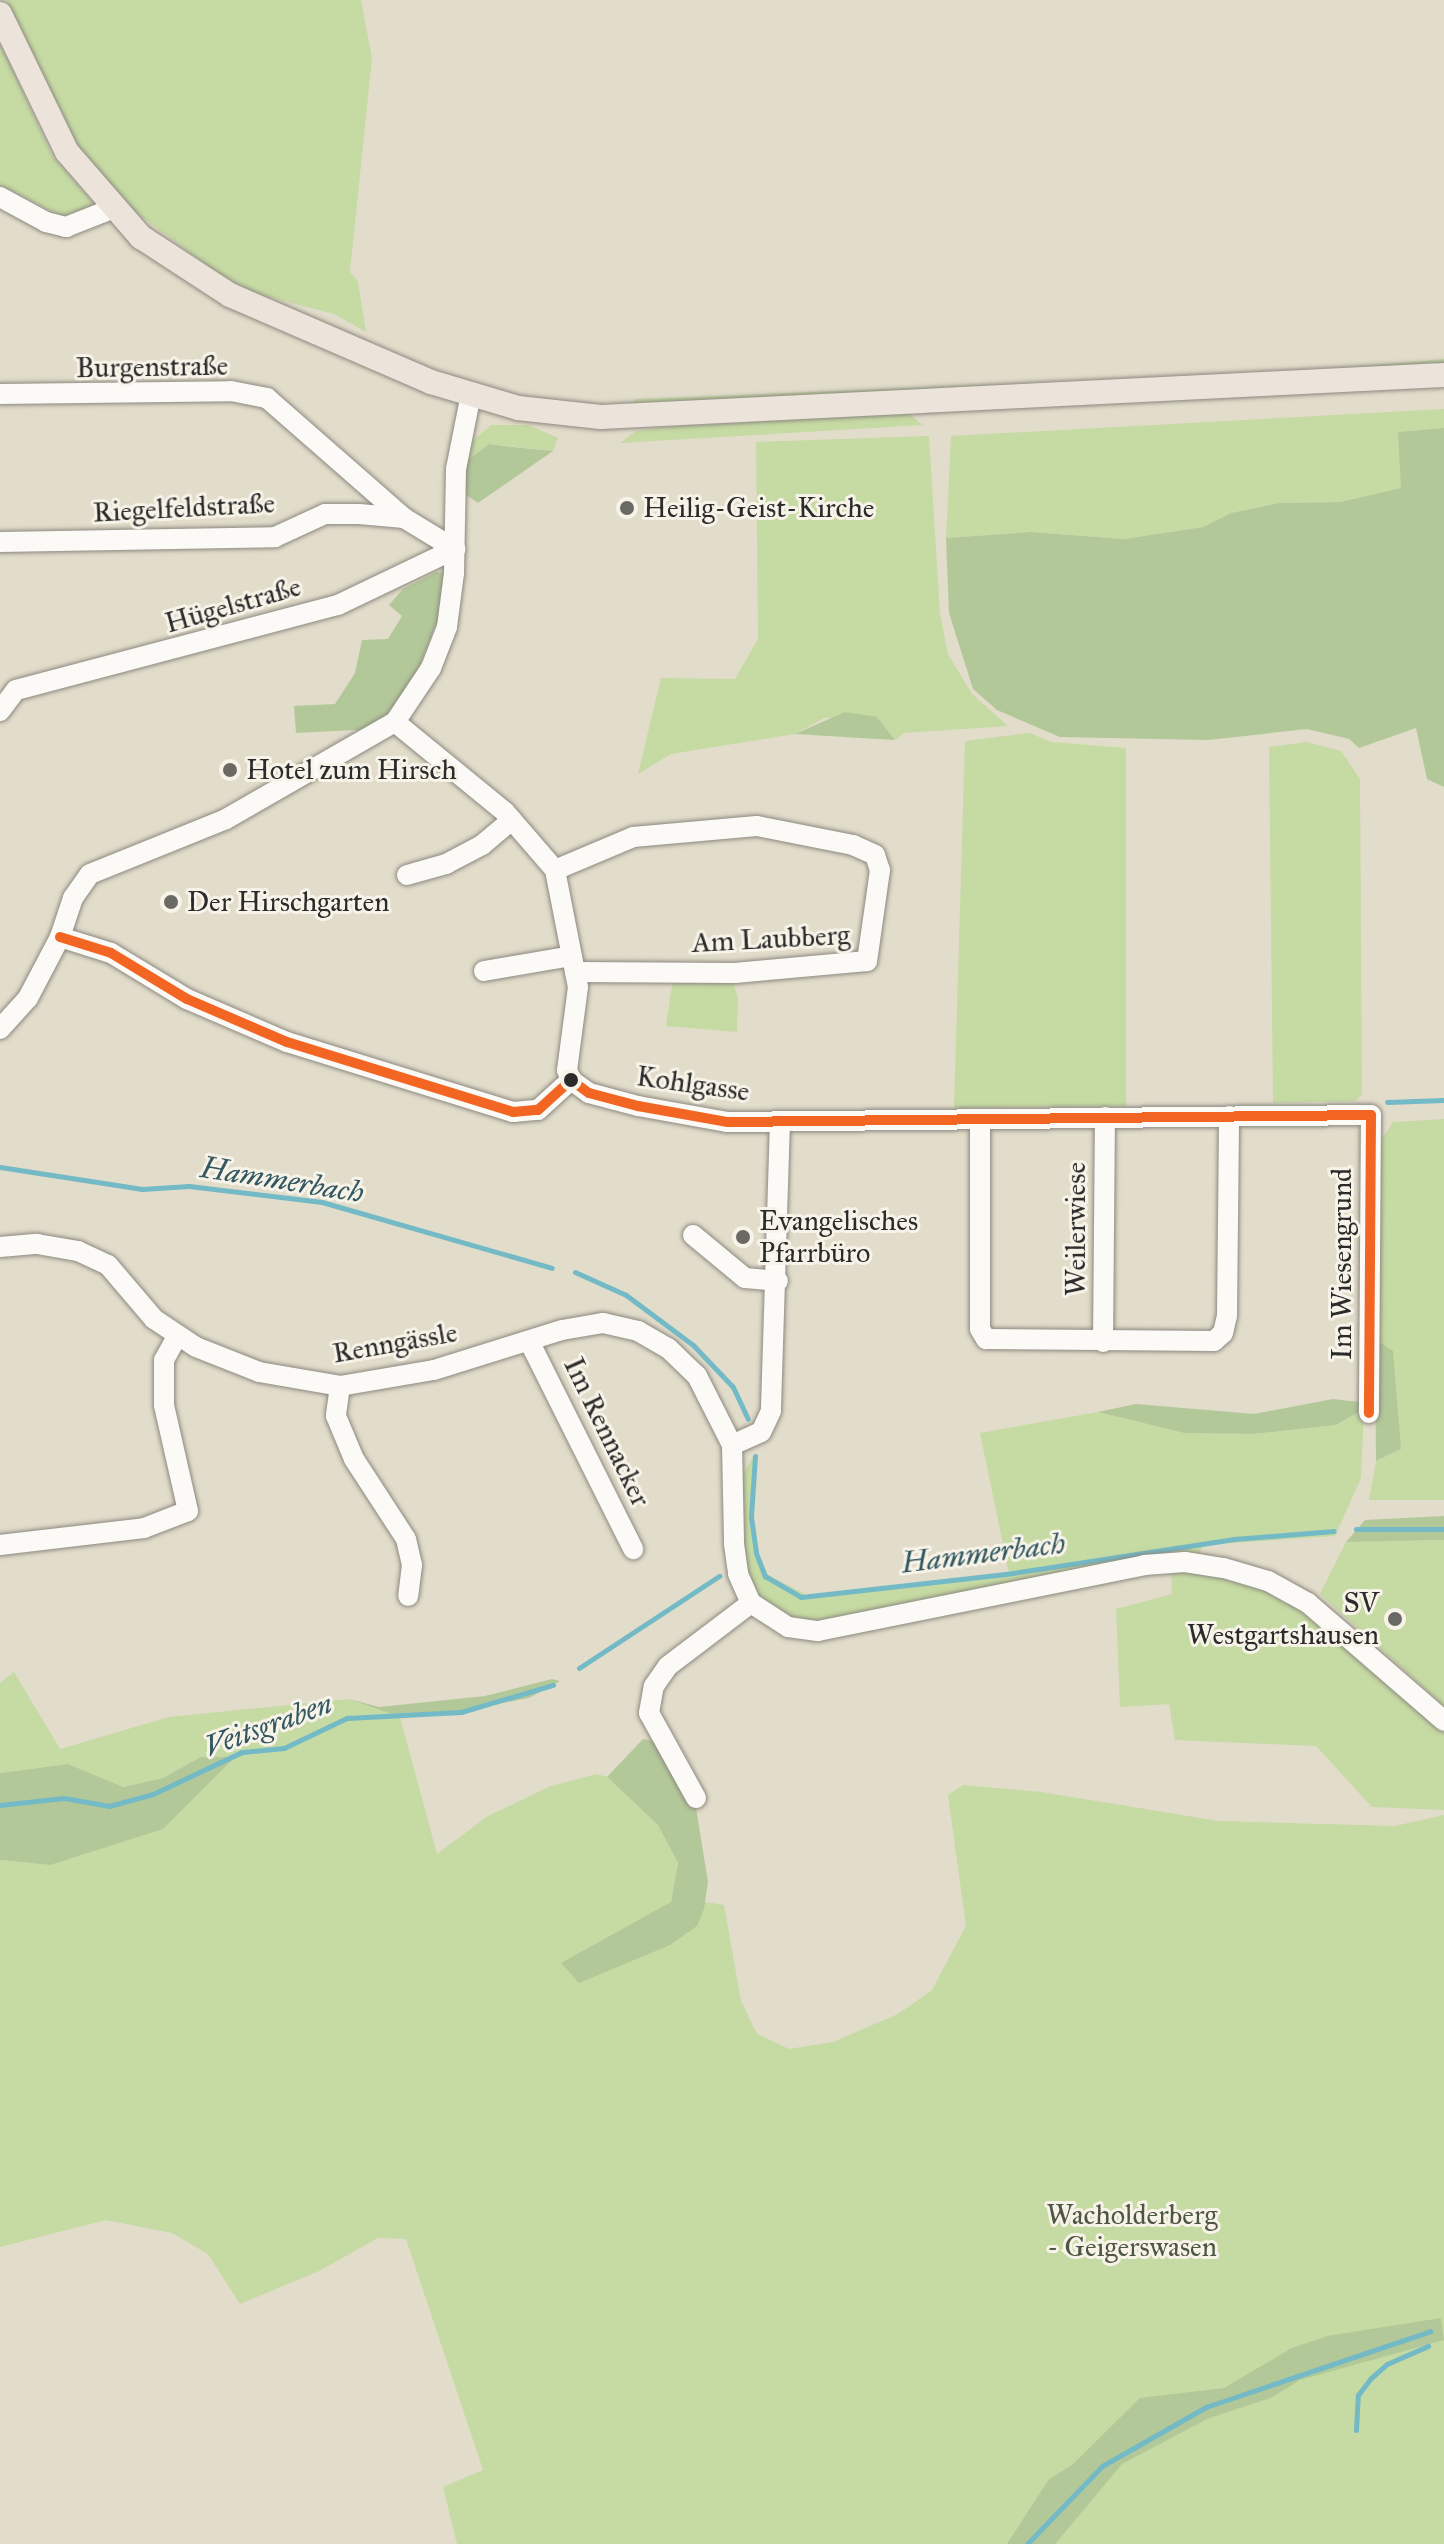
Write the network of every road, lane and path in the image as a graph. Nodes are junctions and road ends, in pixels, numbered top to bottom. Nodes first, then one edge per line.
1 (0, 14) edge
2 (0, 197) edge
3 (114, 208) junction
4 (1444, 375) edge
5 (0, 394) edge
6 (471, 394) junction
7 (404, 518) junction
8 (0, 542) edge
9 (455, 549) junction
10 (8, 689) edge
11 (0, 711) edge
12 (395, 722) junction
13 (512, 820) junction
14 (555, 870) junction
15 (407, 875) dead end
16 (60, 937) junction
17 (574, 964) junction
18 (484, 971) dead end
19 (0, 1029) edge
20 (571, 1080) junction
21 (1371, 1115) joint
22 (1229, 1116) junction
23 (1105, 1117) junction
24 (980, 1119) junction
25 (780, 1121) junction
26 (693, 1235) dead end
27 (0, 1247) edge
28 (778, 1281) junction
29 (177, 1337) junction
30 (529, 1341) junction
31 (1103, 1342) junction
32 (340, 1386) junction
33 (1369, 1413) dead end
34 (732, 1445) junction
35 (0, 1545) edge
36 (633, 1549) dead end
37 (408, 1596) dead end
38 (751, 1603) junction
39 (1444, 1721) edge
40 (696, 1798) dead end

1 - 3 main road
2 - 3 street
3 - 6 main road
4 - 6 main road
5 - 7 street, Burgenstraße
6 - 9 street
7 - 8 street, Riegelfeldstraße
7 - 9 street, Riegelfeldstraße
9 - 10 street, Hügelstraße
9 - 12 street
10 - 11 street, Hügelstraße
12 - 13 street
12 - 16 street
13 - 14 street
13 - 15 street
14 - 17 street
14 - 17 street, Am Laubberg
16 - 19 street
16 - 20 street
17 - 18 street
17 - 20 street
20 - 25 street, Kohlgasse
21 - 22 street, Kohlgasse
21 - 33 street, Im Wiesengrund
22 - 23 street, Kohlgasse
22 - 31 street
23 - 24 street, Kohlgasse
23 - 31 street, Weilerwiese
24 - 25 street, Kohlgasse
24 - 31 street
25 - 28 street
26 - 28 street
27 - 29 street, Renngässle
28 - 34 street
29 - 32 street, Renngässle
29 - 35 street
30 - 32 street, Renngässle
30 - 34 street, Renngässle
30 - 36 street, Im Rennacker
32 - 37 street
34 - 38 street
38 - 39 street
38 - 40 street

